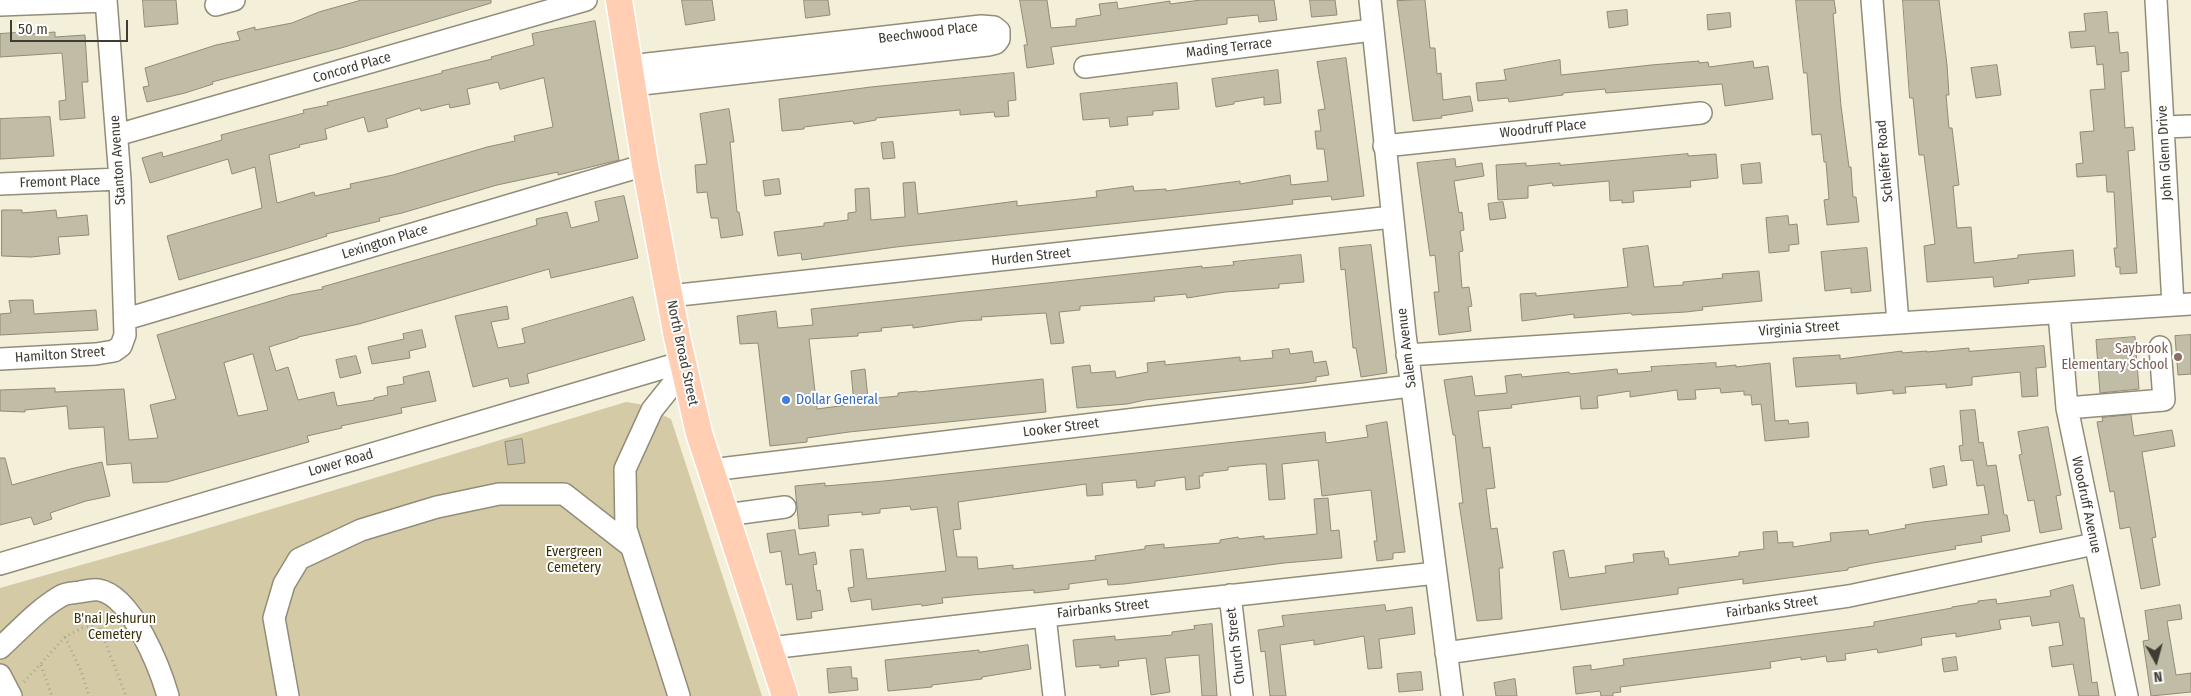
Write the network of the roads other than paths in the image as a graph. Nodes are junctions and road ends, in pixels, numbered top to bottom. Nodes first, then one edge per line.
1 (106, 0) edge
2 (586, 0) edge
3 (619, 0) edge
4 (1370, 0) edge
5 (1872, 0) edge
6 (2156, 0) edge
7 (0, 5) edge
8 (1372, 30) junction
9 (882, 48) dead end
10 (1085, 67) dead end
11 (631, 76) junction
12 (1701, 113) dead end
13 (2191, 126) edge
14 (2164, 127) junction
15 (117, 135) junction
16 (1384, 146) junction
17 (645, 165) junction
18 (120, 179) junction
19 (0, 184) edge
20 (1392, 217) junction
21 (670, 296) junction
22 (2182, 305) edge
23 (2059, 313) junction
24 (126, 319) junction
25 (1898, 323) junction
26 (2160, 347) dead end
27 (1407, 355) junction
28 (0, 359) edge
29 (684, 366) junction
30 (1411, 386) junction
31 (2067, 408) junction
32 (711, 470) junction
33 (785, 507) dead end
34 (726, 515) junction
35 (2094, 544) junction
36 (632, 547) junction
37 (0, 564) edge
38 (1436, 573) junction
39 (1230, 595) junction
40 (1045, 616) junction
41 (0, 648) edge
42 (770, 648) junction
43 (1446, 653) junction
44 (168, 696) edge
45 (288, 696) edge
46 (680, 696) edge
47 (785, 696) edge
48 (1054, 696) edge
49 (1242, 696) edge
50 (1452, 696) edge
51 (2127, 696) edge

1 - 7 street
1 - 15 street, Stanton Avenue
2 - 15 street, Concord Place
3 - 11 main road, North Broad Street
4 - 8 street, Salem Avenue
5 - 25 street, Schleifer Road
6 - 14 street, John Glenn Drive
8 - 10 street, Mading Terrace
8 - 16 street, Salem Avenue
9 - 11 street, Beechwood Place
11 - 17 main road, North Broad Street
12 - 16 street, Woodruff Place
13 - 14 street
14 - 22 street, John Glenn Drive
15 - 18 street, Stanton Avenue
16 - 20 street, Salem Avenue
17 - 21 main road, North Broad Street
17 - 24 street, Lexington Place
18 - 19 street, Fremont Place
18 - 24 street, Stanton Avenue
20 - 21 street, Hurden Street
20 - 27 street, Salem Avenue
21 - 29 main road, North Broad Street
22 - 23 street, Virginia Street
23 - 25 street, Virginia Street
23 - 31 street, Woodruff Avenue
24 - 28 street, Hamilton Street
25 - 27 street, Virginia Street
26 - 31 street
27 - 30 street, Salem Avenue
29 - 32 main road, North Broad Street
29 - 36 street
29 - 37 street, Lower Road
30 - 32 street, Looker Street
30 - 38 street, Salem Avenue
31 - 35 street, Woodruff Avenue
32 - 34 main road, North Broad Street
33 - 34 street
34 - 42 main road, North Broad Street
35 - 43 street, Fairbanks Street
35 - 51 street, Woodruff Avenue
36 - 45 street
36 - 46 street
38 - 39 street, Fairbanks Street
38 - 43 street, Salem Avenue
39 - 40 street, Fairbanks Street
39 - 49 street, Church Street
40 - 42 street, Fairbanks Street
40 - 48 street
41 - 44 street
42 - 47 main road, North Broad Street
43 - 50 street, Salem Avenue

